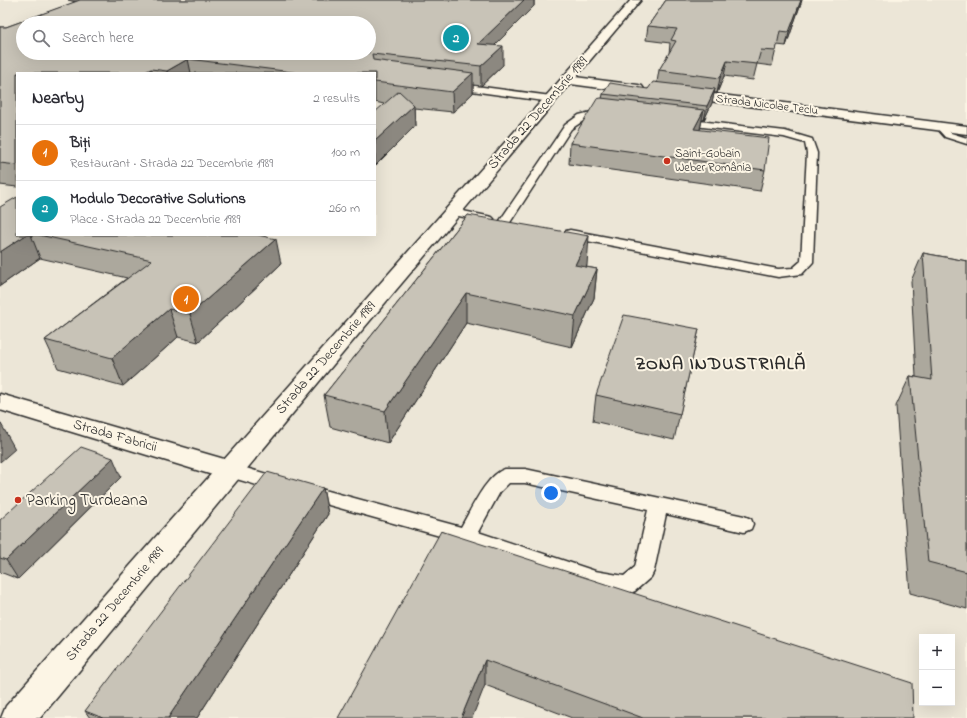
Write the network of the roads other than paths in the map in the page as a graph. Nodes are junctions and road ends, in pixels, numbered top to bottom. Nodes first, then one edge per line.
1 (636, 0) edge
2 (567, 80) junction
3 (443, 85) edge
4 (649, 90) edge
5 (672, 93) edge
6 (551, 99) junction
7 (618, 115) edge
8 (669, 120) edge
9 (940, 126) junction
10 (967, 130) edge
11 (967, 141) edge
12 (453, 212) junction
13 (505, 222) junction
14 (521, 225) edge
15 (560, 232) edge
16 (0, 402) edge
17 (229, 470) junction
18 (658, 506) junction
19 (744, 524) dead end
20 (466, 536) junction
21 (18, 718) edge

1 - 2 main road, Strada 22 Decembrie 1989
2 - 4 main road
2 - 6 main road, Strada 22 Decembrie 1989
3 - 6 lane
5 - 9 main road, Strada Nicolae Teclu
6 - 12 main road, Strada 22 Decembrie 1989
7 - 13 lane
8 - 15 lane
9 - 10 main road, Strada Nicolae Teclu
9 - 11 lane
12 - 13 lane
12 - 17 main road, Strada 22 Decembrie 1989
13 - 14 lane
16 - 17 main road, Strada Fabricii
17 - 20 lane
17 - 21 main road, Strada 22 Decembrie 1989
18 - 19 lane
18 - 20 lane
18 - 20 lane

